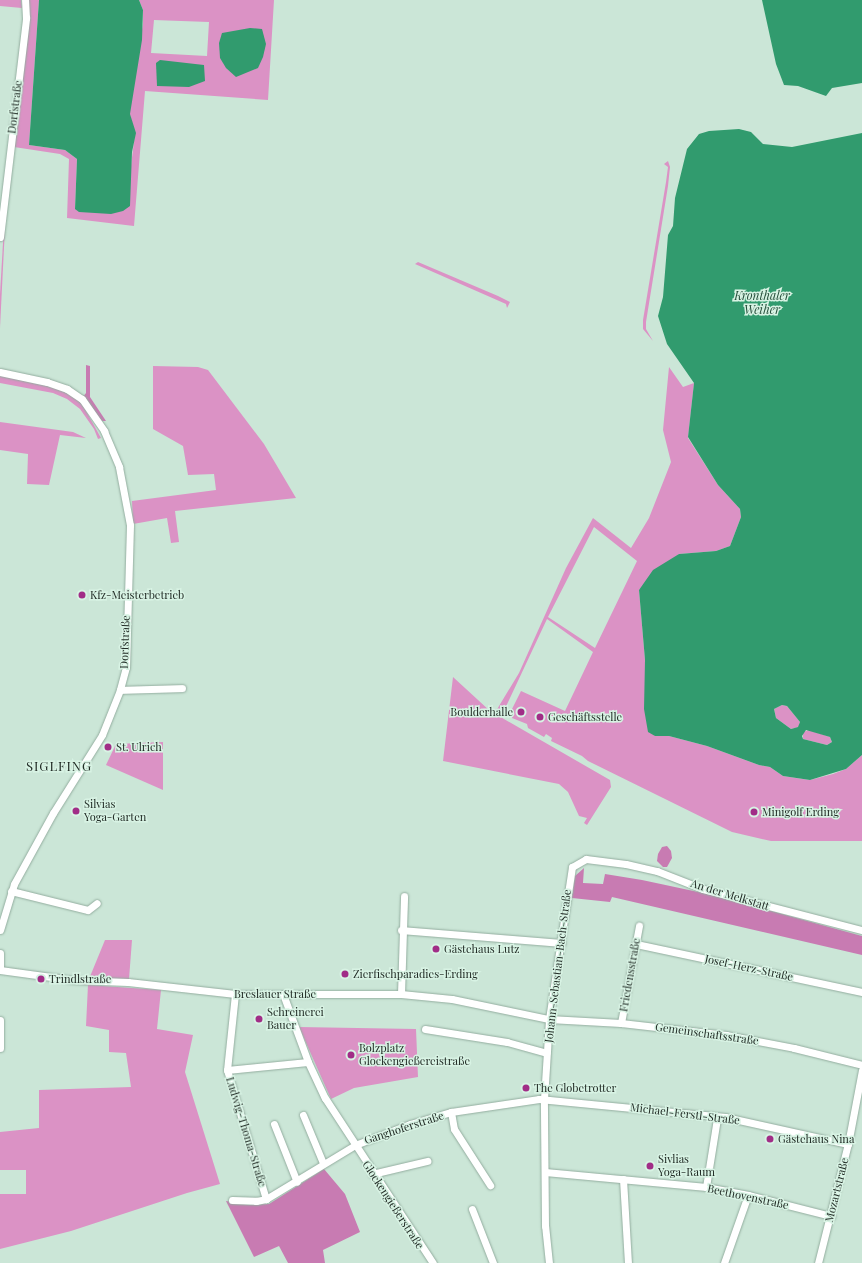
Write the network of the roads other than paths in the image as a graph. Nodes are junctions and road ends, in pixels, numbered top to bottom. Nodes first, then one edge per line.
1 (25, 0) edge
2 (0, 237) edge
3 (0, 372) edge
4 (182, 688) dead end
5 (120, 690) junction
6 (576, 863) joint
7 (11, 891) junction
8 (404, 896) dead end
9 (97, 903) dead end
10 (639, 926) dead end
11 (0, 930) edge
12 (401, 930) junction
13 (862, 930) edge
14 (561, 943) junction
15 (636, 944) junction
16 (0, 953) edge
17 (0, 970) edge
18 (862, 992) edge
19 (235, 994) junction
20 (283, 994) junction
21 (401, 994) junction
22 (0, 1020) edge
23 (549, 1020) junction
24 (621, 1023) junction
25 (425, 1029) dead end
26 (0, 1048) edge
27 (547, 1053) junction
28 (308, 1062) junction
29 (862, 1065) edge
30 (227, 1070) junction
31 (862, 1070) edge
32 (544, 1099) junction
33 (451, 1112) junction
34 (303, 1115) dead end
35 (717, 1118) junction
36 (274, 1124) dead end
37 (848, 1144) junction
38 (355, 1145) junction
39 (427, 1161) dead end
40 (323, 1163) junction
41 (545, 1172) junction
42 (372, 1174) junction
43 (623, 1179) junction
44 (297, 1182) junction
45 (490, 1185) dead end
46 (706, 1187) junction
47 (748, 1195) junction
48 (266, 1199) junction
49 (232, 1200) dead end
50 (472, 1209) dead end
51 (831, 1216) junction
52 (433, 1263) edge
53 (493, 1263) edge
54 (548, 1263) edge
55 (628, 1263) edge
56 (724, 1263) edge
57 (818, 1263) edge

1 - 2 street, Dorfstraße
3 - 5 street, Dorfstraße
4 - 5 street
5 - 7 street, Dorfstraße
6 - 13 street, An der Melkstatt
6 - 14 street, Johann-Sebastian-Bach-Straße
7 - 9 street
7 - 11 street, Dorfstraße
8 - 12 street
10 - 15 street, Friedensstraße
12 - 14 street
12 - 21 street
14 - 23 street, Johann-Sebastian-Bach-Straße
15 - 18 street, Josef-Herz-Straße
15 - 24 street, Friedensstraße
16 - 17 street
17 - 19 street, Breslauer Straße
19 - 20 street, Breslauer Straße
19 - 30 street, Ludwig-Thoma-Straße
20 - 21 street, Breslauer Straße
20 - 28 street, Glockengießerstraße
21 - 23 street, Breslauer Straße
22 - 26 street
23 - 24 street, Gemeinschaftsstraße
23 - 27 street, Johann-Sebastian-Bach-Straße
24 - 29 street, Gemeinschaftsstraße
25 - 27 street
27 - 32 street, Johann-Sebastian-Bach-Straße
28 - 30 street
28 - 38 street, Glockengießerstraße
30 - 48 street, Ludwig-Thoma-Straße
31 - 37 street, Mozartstraße
32 - 33 street, Ganghoferstraße
32 - 35 street, Michael-Ferstl-Straße
32 - 41 street, Johann-Sebastian-Bach-Straße
33 - 38 street, Ganghoferstraße
33 - 45 street
34 - 40 street
35 - 37 street, Michael-Ferstl-Straße
35 - 46 street
36 - 44 street
37 - 51 street, Mozartstraße
38 - 40 street, Ganghoferstraße
38 - 42 street, Glockengießerstraße
39 - 42 street
40 - 44 street, Ganghoferstraße
41 - 43 street, Beethovenstraße
41 - 54 street, Johann-Sebastian-Bach-Straße
42 - 52 street, Glockengießerstraße
43 - 46 street, Beethovenstraße
43 - 55 street
44 - 48 street, Ganghoferstraße
46 - 47 street, Beethovenstraße
47 - 51 street, Beethovenstraße
47 - 56 street
48 - 49 street, Ganghoferstraße
50 - 53 street
51 - 57 street, Mozartstraße

